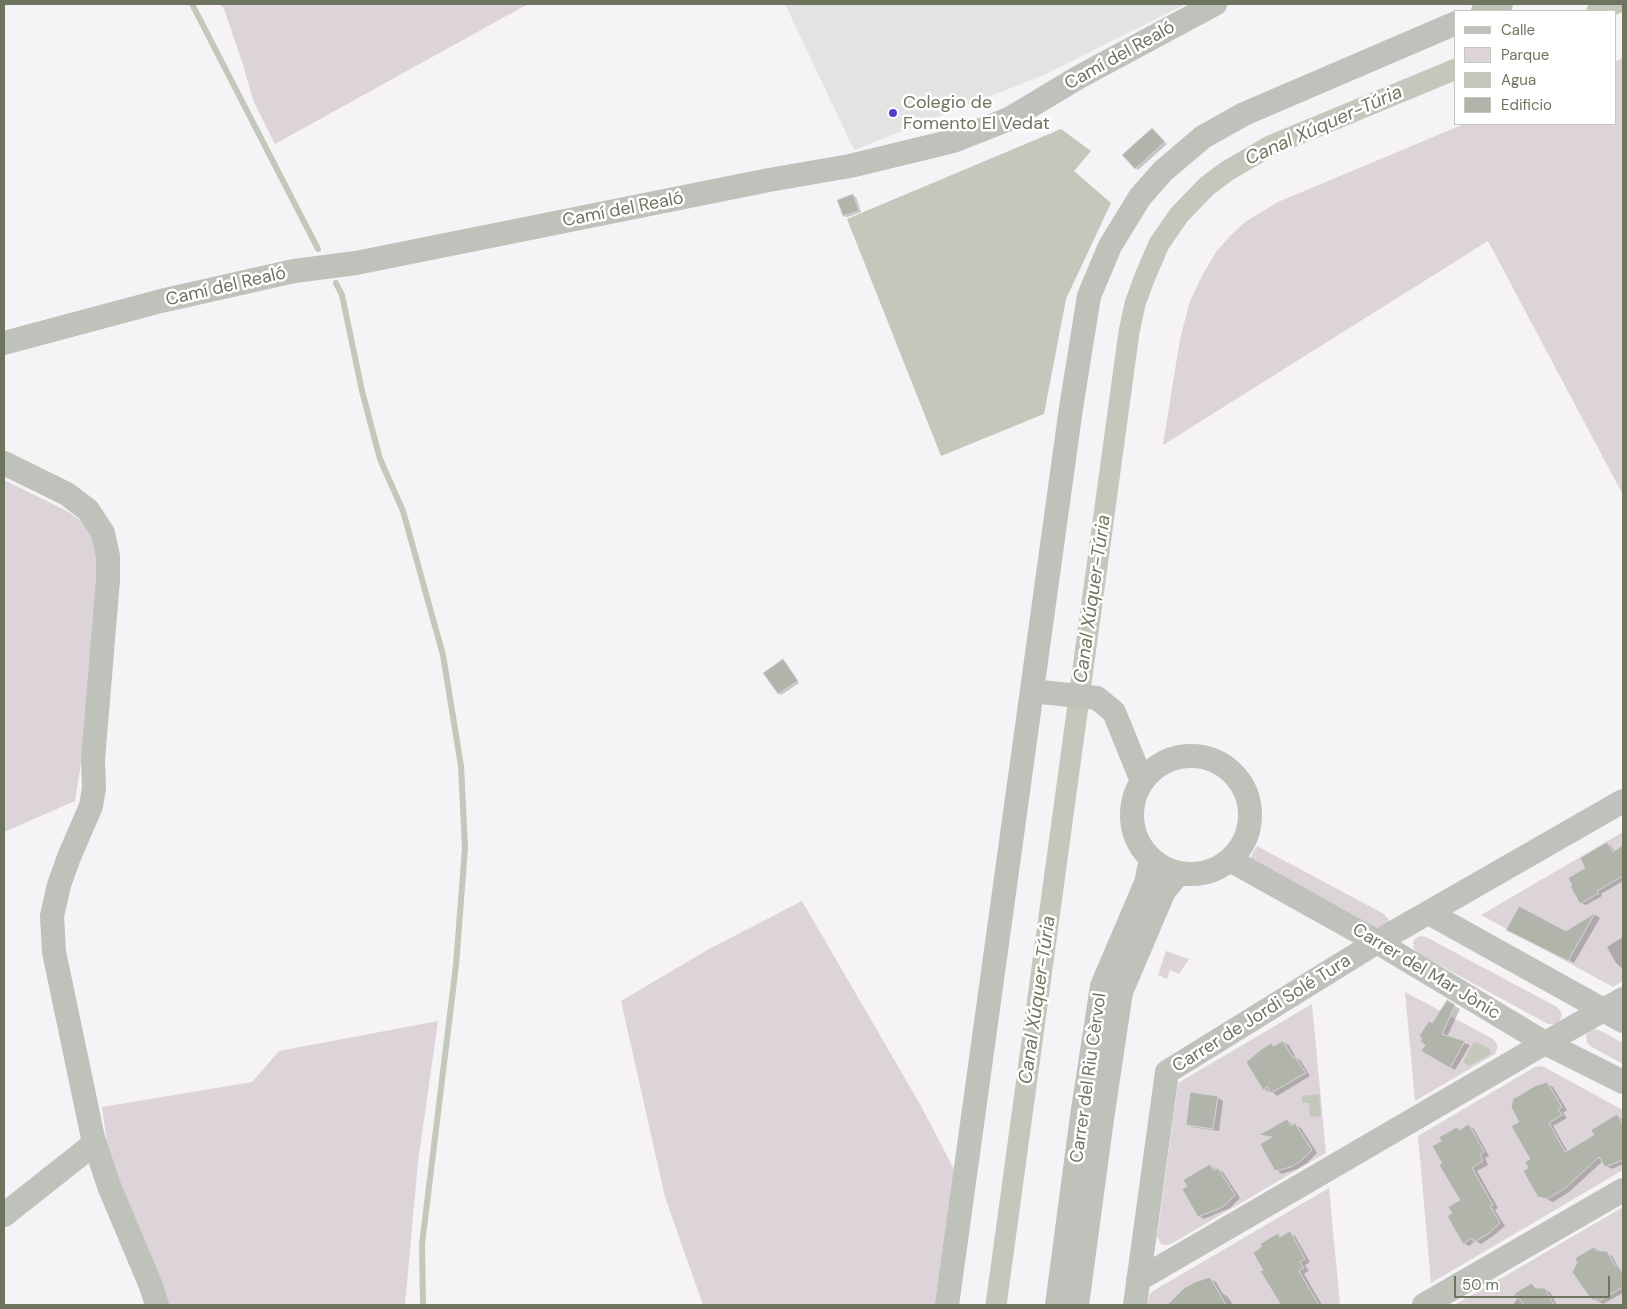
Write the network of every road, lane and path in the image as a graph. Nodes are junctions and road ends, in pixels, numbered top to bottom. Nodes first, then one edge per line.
1 (1215, 4) edge
2 (1501, 4) edge
3 (1486, 10) edge
4 (1454, 24) edge
5 (4, 342) edge
6 (4, 463) edge
7 (1040, 691) junction
8 (1142, 781) junction
9 (1623, 801) edge
10 (1151, 859) junction
11 (1230, 860) junction
12 (1179, 873) junction
13 (1429, 913) junction
14 (1377, 942) junction
15 (1617, 1010) edge
16 (1545, 1043) junction
17 (1623, 1082) edge
18 (94, 1142) junction
19 (1623, 1190) edge
20 (4, 1215) edge
21 (1138, 1280) junction
22 (156, 1305) edge
23 (947, 1305) edge
24 (1057, 1305) edge
25 (1077, 1305) edge
26 (1135, 1305) edge
27 (1424, 1305) edge

1 - 5 street, Camí del Realó
2 - 3 street
4 - 7 street
6 - 18 street
7 - 8 street
7 - 23 street
8 - 10 street
8 - 11 street
9 - 13 street, Carrer de Jordi Solé Tura
10 - 12 street
10 - 24 street, Carrer del Riu Cèrvol
11 - 12 street
11 - 14 street, Carrer del Mar Jònic
12 - 25 street, Carrer del Riu Cèrvol
13 - 14 street, Carrer de Jordi Solé Tura
13 - 15 street
14 - 16 street, Carrer del Mar Jònic
14 - 21 street, Carrer de Jordi Solé Tura
15 - 16 street
16 - 17 street, Carrer del Mar Jònic
16 - 21 street
18 - 20 street
18 - 22 street
19 - 27 street
21 - 26 street, Carrer de Jordi Solé Tura

